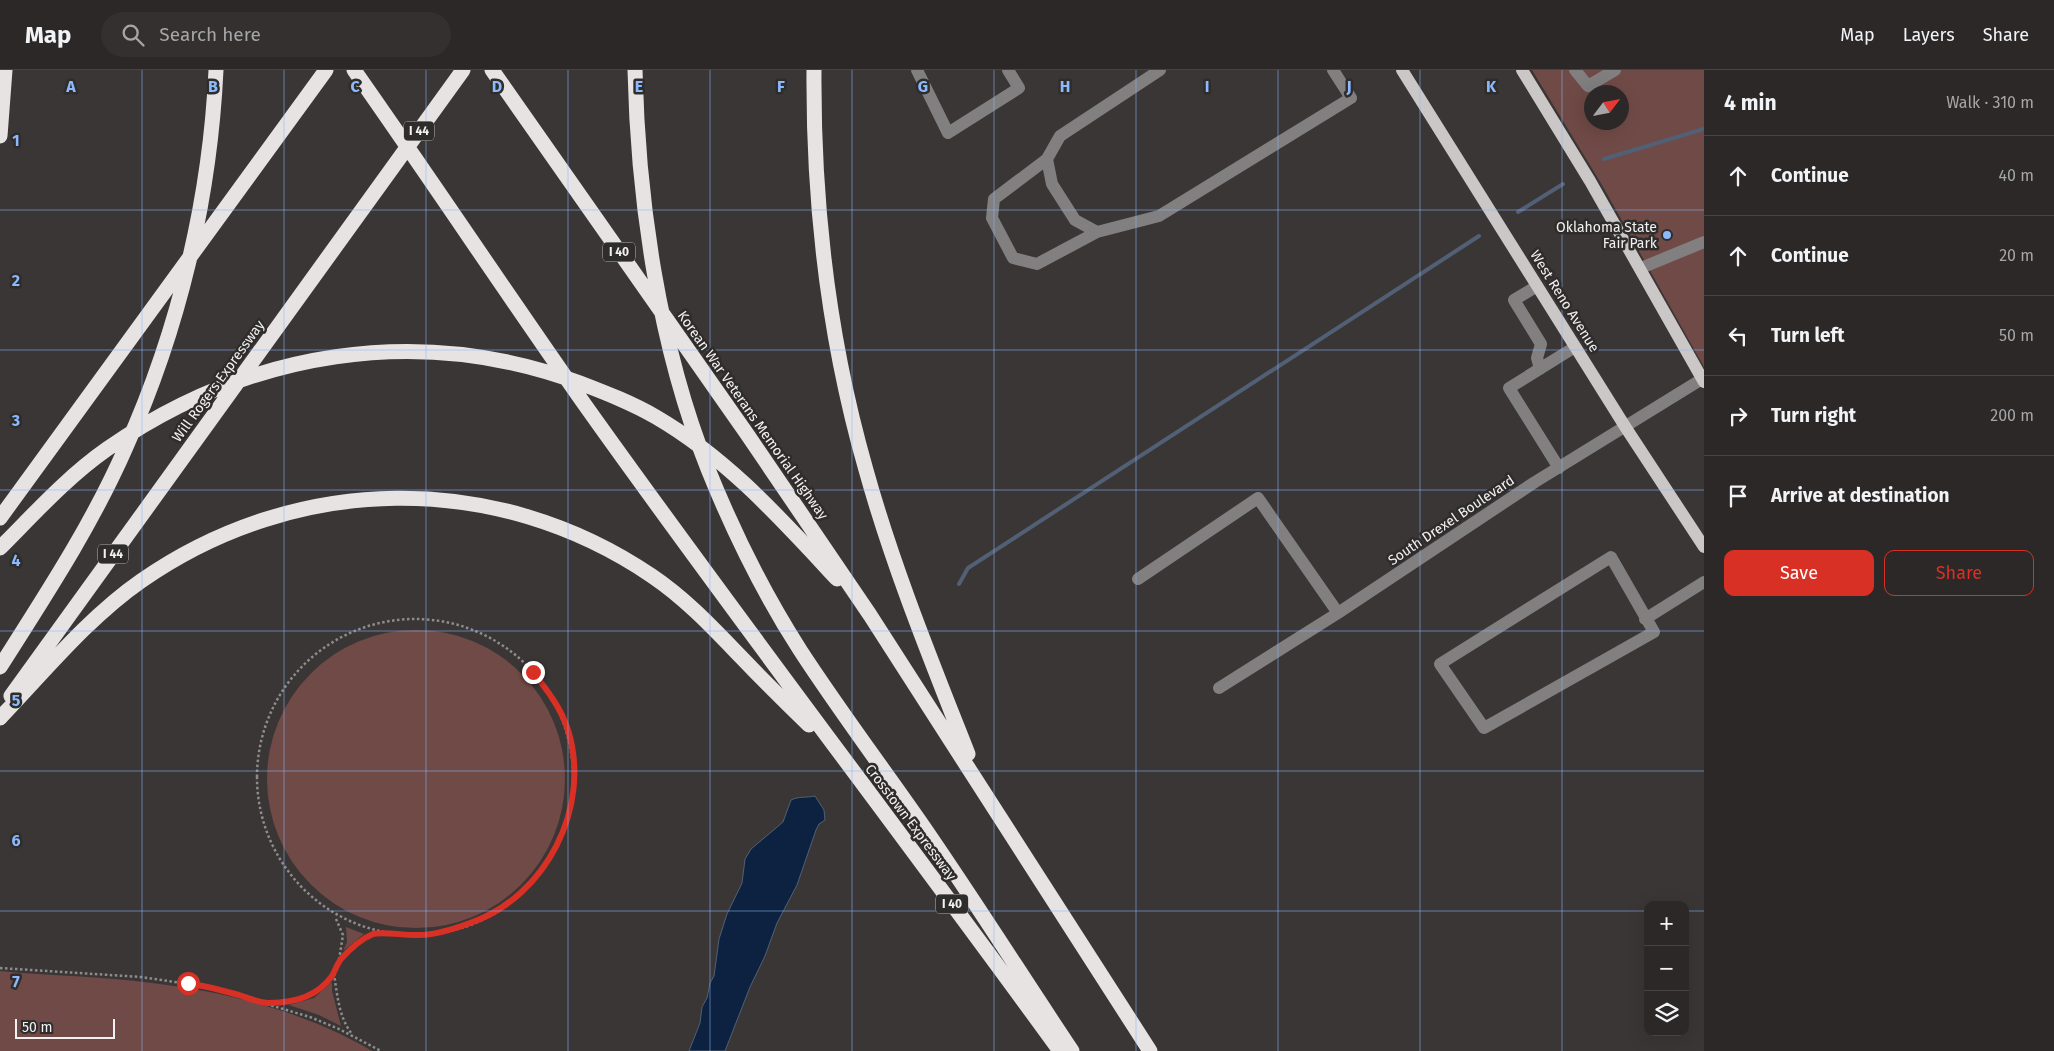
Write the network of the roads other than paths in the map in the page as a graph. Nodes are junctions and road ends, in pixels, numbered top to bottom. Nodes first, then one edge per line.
1 (5, 70) edge
2 (216, 70) edge
3 (326, 70) edge
4 (354, 70) edge
5 (463, 70) edge
6 (492, 70) edge
7 (635, 70) edge
8 (814, 70) edge
9 (917, 70) edge
10 (1008, 70) edge
11 (1160, 70) edge
12 (1334, 70) edge
13 (1402, 70) edge
14 (1522, 70) edge
15 (1575, 70) edge
16 (1615, 70) edge
17 (0, 136) edge
18 (1047, 159) junction
19 (1098, 232) junction
20 (1704, 242) edge
21 (1641, 268) junction
22 (1537, 286) junction
23 (1576, 347) junction
24 (1540, 369) junction
25 (1703, 381) edge
26 (1626, 428) junction
27 (1558, 468) junction
28 (0, 518) edge
29 (1704, 547) edge
30 (0, 548) edge
31 (1138, 579) dead end
32 (1704, 582) edge
33 (1338, 613) junction
34 (870, 615) junction
35 (1645, 619) junction
36 (0, 667) edge
37 (1219, 688) dead end
38 (0, 711) edge
39 (0, 718) edge
40 (843, 758) junction
41 (979, 784) junction
42 (1060, 1051) edge
43 (1072, 1051) edge
44 (1150, 1051) edge

1 - 17 highway
2 - 36 highway
3 - 28 highway
4 - 40 highway, I 40
5 - 38 highway, Will Rogers Expressway / I 44
6 - 34 highway, Korean War Veterans Memorial Highway / I 40
7 - 43 highway
8 - 41 highway
9 - 10 street
11 - 18 street
12 - 19 street
13 - 22 main road, West Reno Avenue
14 - 21 main road
15 - 16 street
18 - 19 street
18 - 19 street
20 - 21 street
21 - 25 main road
22 - 23 main road, West Reno Avenue
22 - 24 street
23 - 24 street
23 - 26 main road, West Reno Avenue
24 - 27 street
25 - 26 street, South Drexel Boulevard
26 - 27 street, South Drexel Boulevard
26 - 29 main road, West Reno Avenue
27 - 33 street, South Drexel Boulevard
30 - 34 highway
31 - 33 street
32 - 35 street
33 - 37 street, South Drexel Boulevard
34 - 41 highway, Korean War Veterans Memorial Highway / I 40
35 - 35 street
39 - 40 highway
40 - 42 highway, Crosstown Expressway / I 40
41 - 44 highway, I 40

